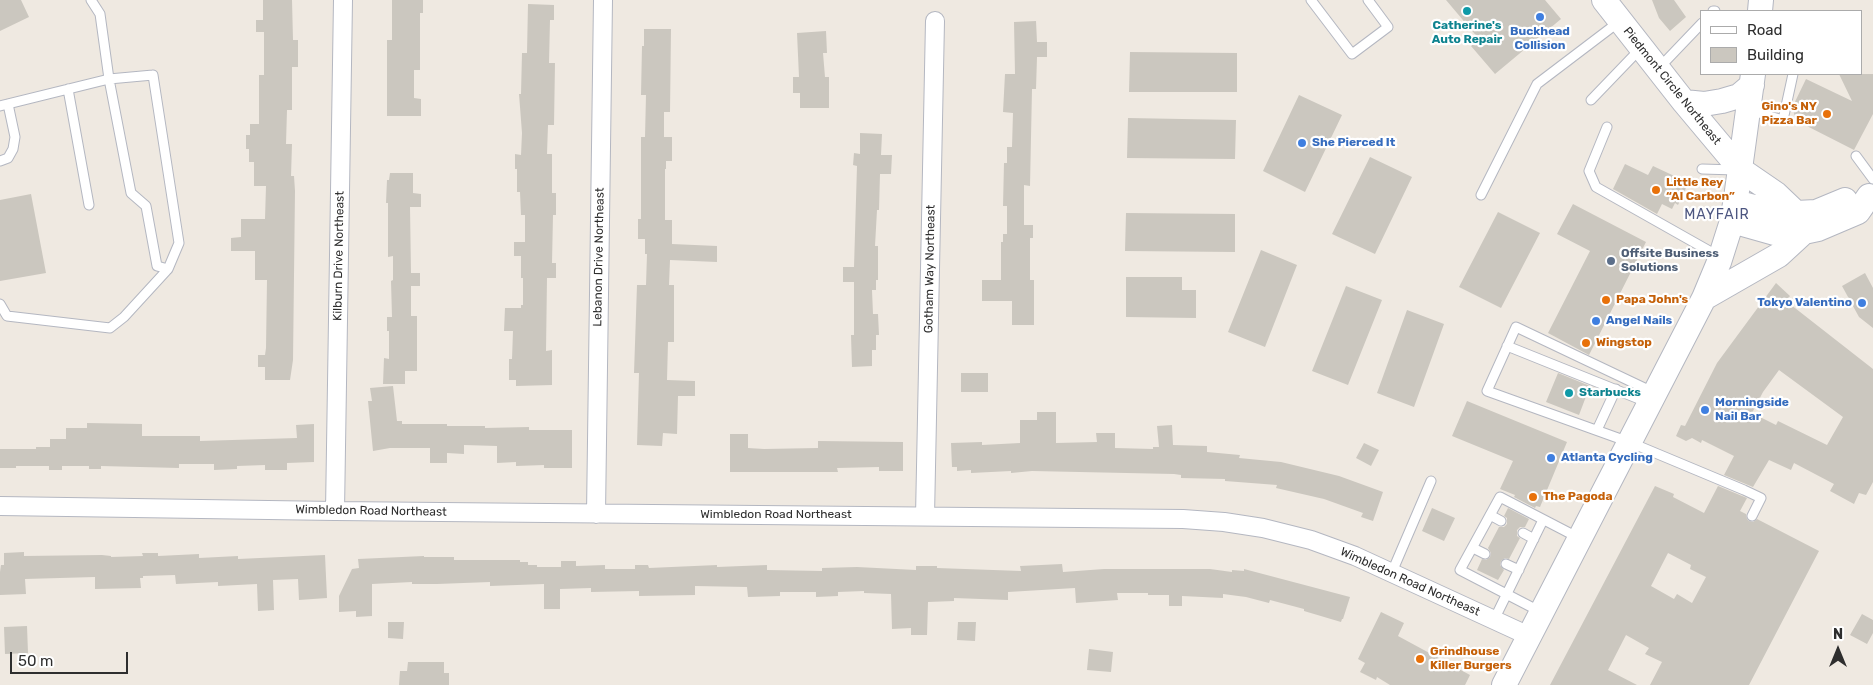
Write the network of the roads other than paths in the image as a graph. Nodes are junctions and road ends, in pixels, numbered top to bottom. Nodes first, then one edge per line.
1 (91, 0) edge
2 (343, 0) edge
3 (603, 0) edge
4 (1311, 0) edge
5 (1368, 0) edge
6 (1604, 0) edge
7 (935, 21) dead end
8 (1620, 21) junction
9 (1700, 25) edge
10 (1641, 47) junction
11 (1659, 69) junction
12 (1793, 75) edge
13 (109, 79) junction
14 (1752, 79) edge
15 (68, 89) junction
16 (1591, 100) dead end
17 (1684, 102) junction
18 (4, 105) edge
19 (1749, 110) junction
20 (1607, 128) dead end
21 (1856, 156) dead end
22 (0, 161) edge
23 (1702, 169) dead end
24 (1741, 170) junction
25 (1872, 190) edge
26 (1481, 195) dead end
27 (89, 205) dead end
28 (1734, 211) junction
29 (1800, 222) junction
30 (1720, 257) junction
31 (168, 269) junction
32 (1704, 298) junction
33 (0, 304) edge
34 (1507, 346) junction
35 (1616, 389) junction
36 (1652, 398) junction
37 (1597, 430) junction
38 (1630, 442) junction
39 (1431, 481) dead end
40 (0, 506) edge
41 (335, 511) junction
42 (596, 514) junction
43 (1490, 515) junction
44 (925, 516) junction
45 (1752, 516) dead end
46 (1543, 520) junction
47 (1501, 522) dead end
48 (1523, 533) dead end
49 (1580, 538) junction
50 (1534, 539) junction
51 (1473, 548) junction
52 (1485, 554) dead end
53 (1506, 564) dead end
54 (1519, 570) junction
55 (1392, 572) junction
56 (1507, 595) junction
57 (1541, 612) junction
58 (1494, 620) junction
59 (1529, 636) junction
60 (1508, 684) edge

1 - 13 lane
2 - 41 street, Kilburn Drive Northeast
3 - 42 street, Lebanon Drive Northeast
4 - 5 lane
6 - 8 main road, Piedmont Circle Northeast
7 - 44 street, Gotham Way Northeast
8 - 10 main road, Piedmont Circle Northeast
8 - 26 lane
9 - 11 lane
10 - 11 main road, Piedmont Circle Northeast
10 - 16 lane
11 - 17 main road, Piedmont Circle Northeast
12 - 19 lane
13 - 15 lane
13 - 31 lane
13 - 31 lane
14 - 17 main road
14 - 19 main road
15 - 18 lane
15 - 27 lane
17 - 24 main road, Piedmont Circle Northeast
18 - 22 lane
19 - 24 main road
20 - 30 lane
21 - 25 lane
23 - 24 lane
24 - 28 main road
24 - 29 main road, Piedmont Circle Northeast
25 - 29 main road
28 - 29 main road
28 - 30 main road
29 - 32 main road
30 - 32 main road
31 - 33 lane
32 - 36 main road
34 - 35 lane
34 - 36 lane
34 - 37 lane
35 - 36 lane
35 - 37 lane
36 - 38 main road
37 - 38 lane
38 - 45 lane
38 - 49 main road
39 - 55 lane
40 - 41 street, Wimbledon Road Northeast
41 - 42 street, Wimbledon Road Northeast
42 - 44 street, Wimbledon Road Northeast
43 - 46 lane
43 - 47 lane
43 - 51 lane
44 - 55 street, Wimbledon Road Northeast
46 - 49 lane
46 - 50 lane
48 - 50 lane
49 - 57 main road
50 - 54 lane
51 - 52 lane
51 - 56 lane
53 - 54 lane
54 - 56 lane
55 - 58 street, Wimbledon Road Northeast
56 - 57 lane
56 - 58 lane
57 - 59 main road
58 - 59 street, Wimbledon Road Northeast
59 - 60 main road

